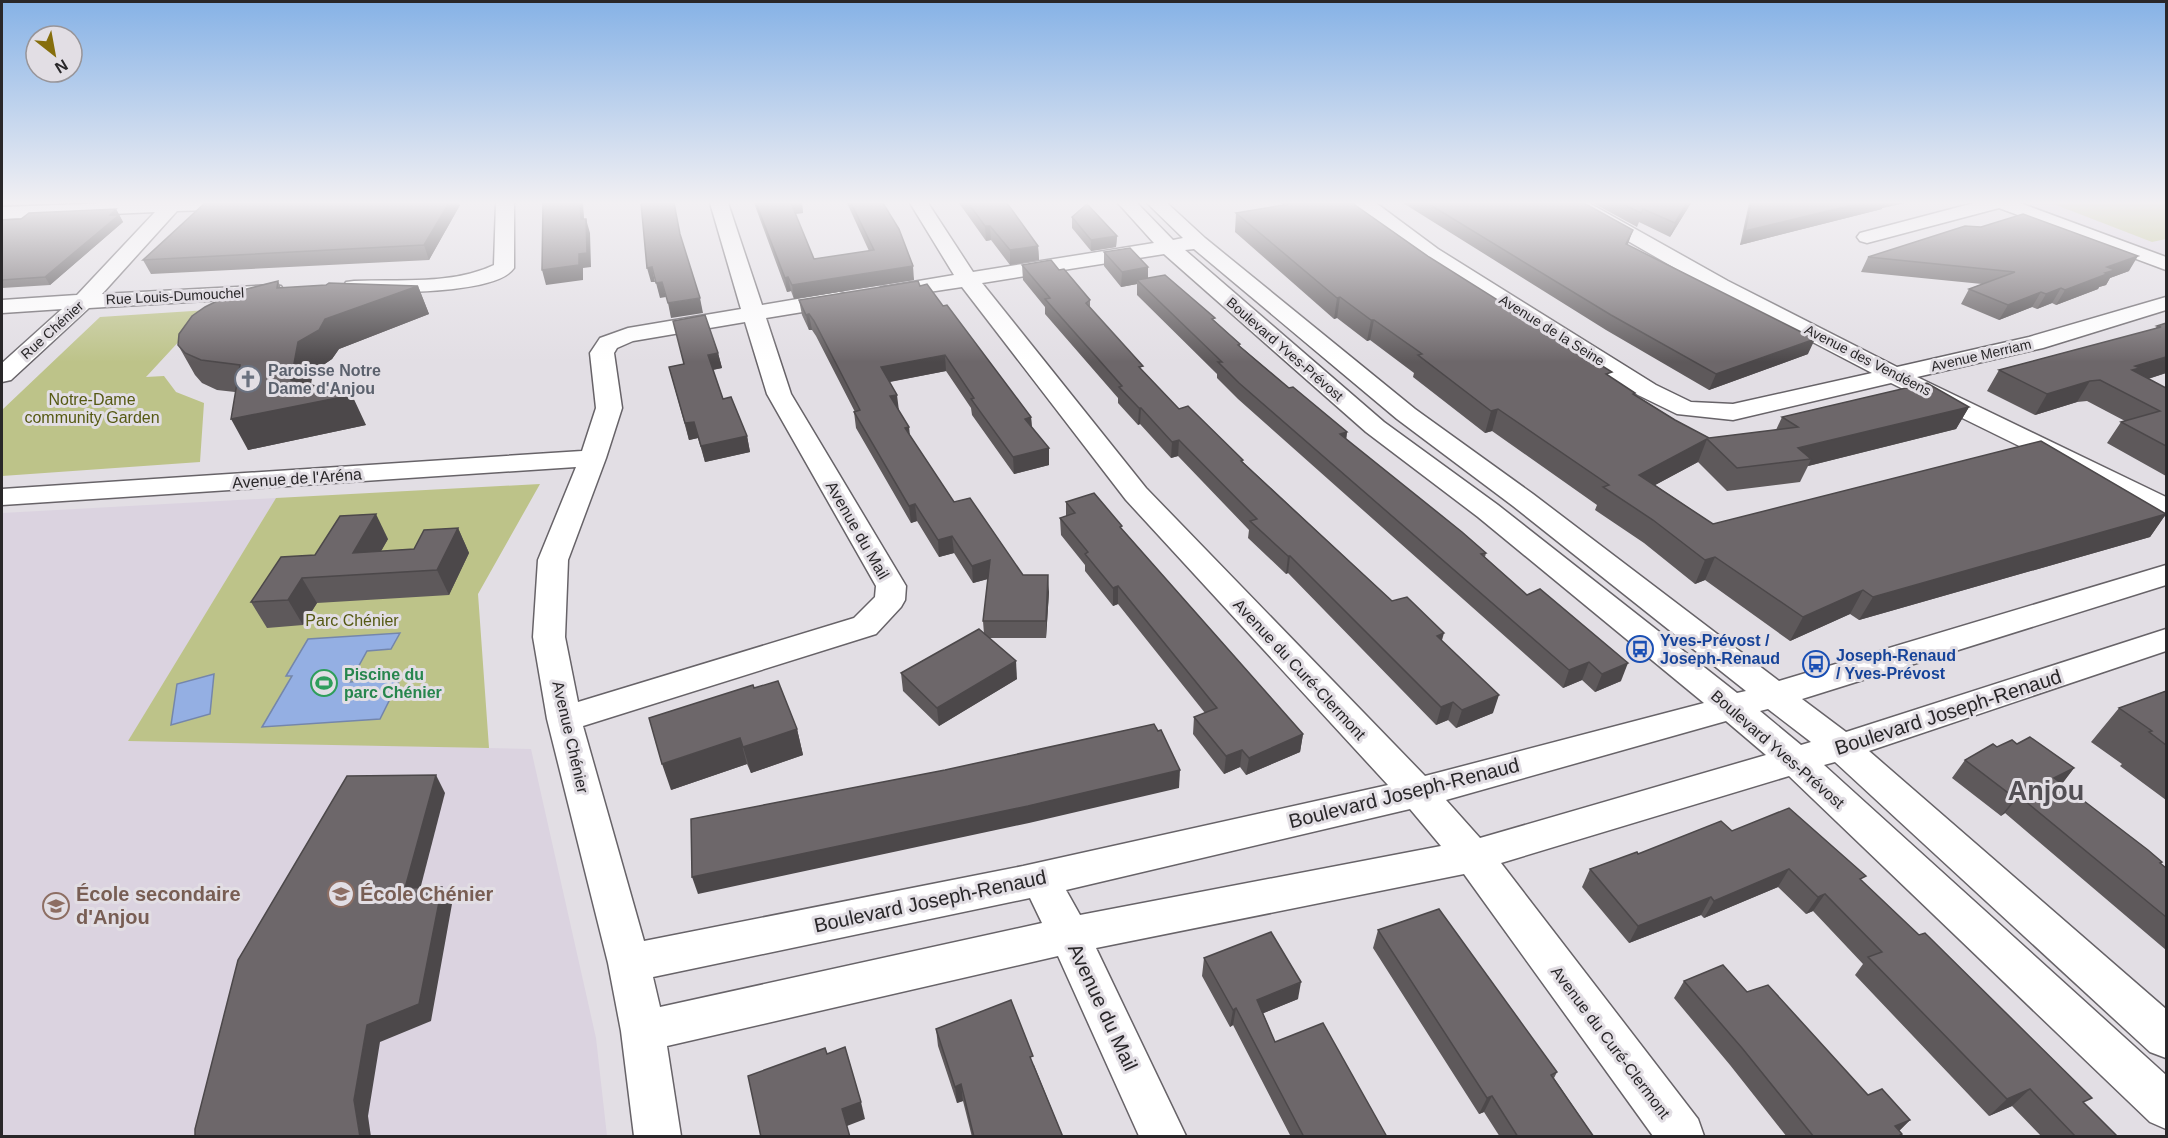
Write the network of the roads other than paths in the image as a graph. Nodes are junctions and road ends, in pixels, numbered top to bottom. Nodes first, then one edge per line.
1 (125, 256) edge
2 (504, 256) edge
3 (737, 256) edge
4 (953, 256) edge
5 (1113, 256) edge
6 (1195, 256) edge
7 (1198, 256) edge
8 (1436, 256) edge
9 (1667, 256) edge
10 (2145, 256) edge
11 (2166, 264) edge
12 (968, 279) junction
13 (333, 288) edge
14 (298, 290) edge
15 (84, 301) junction
16 (2166, 303) edge
17 (2, 306) edge
18 (755, 312) junction
19 (12, 357) edge
20 (2, 375) edge
21 (1894, 375) junction
22 (1400, 409) junction
23 (1686, 409) joint
24 (1366, 419) junction
25 (593, 458) junction
26 (2, 497) edge
27 (2166, 507) edge
28 (2166, 575) edge
29 (2166, 640) edge
30 (1775, 696) junction
31 (1733, 707) junction
32 (564, 720) junction
33 (1841, 747) junction
34 (1796, 761) junction
35 (1417, 792) junction
36 (1473, 856) junction
37 (1040, 879) junction
38 (1069, 935) junction
39 (629, 963) junction
40 (643, 1031) junction
41 (2166, 1037) edge
42 (2166, 1106) edge
43 (657, 1137) edge
44 (1163, 1137) edge
45 (1681, 1137) edge

1 - 15 street, Rue Chénier
2 - 13 street
3 - 18 street, Avenue du Mail
4 - 12 street, Avenue du Curé-Clermont
5 - 12 street
6 - 24 street, Boulevard Yves-Prévost
7 - 22 street, Boulevard Yves-Prévost
8 - 23 street, Avenue de la Seine
9 - 21 street, Avenue des Vendéens
10 - 11 street
12 - 18 street
12 - 35 street, Avenue du Curé-Clermont
14 - 15 street, Rue Louis-Dumouchel
15 - 17 street, Rue Louis-Dumouchel
15 - 19 street, Rue Chénier
16 - 21 street, Avenue Merriam
18 - 25 street, Avenue Chénier
18 - 32 street, Avenue du Mail
19 - 20 street, Rue Chénier
21 - 23 street, Avenue Merriam
21 - 27 street, Avenue des Vendéens
22 - 24 street
22 - 30 street, Boulevard Yves-Prévost
24 - 31 street, Boulevard Yves-Prévost
25 - 26 street, Avenue de l'Aréna
25 - 32 street, Avenue Chénier
28 - 30 street, Boulevard Joseph-Renaud
29 - 33 street, Boulevard Joseph-Renaud
30 - 31 street, Boulevard Joseph-Renaud
30 - 33 street, Boulevard Yves-Prévost
31 - 34 street, Boulevard Yves-Prévost
31 - 35 street, Boulevard Joseph-Renaud
32 - 39 street, Avenue Chénier
33 - 34 street, Boulevard Joseph-Renaud
33 - 41 street, Boulevard Yves-Prévost
34 - 36 street, Boulevard Joseph-Renaud
34 - 42 street, Boulevard Yves-Prévost
35 - 36 street, Avenue du Curé-Clermont
35 - 37 street, Boulevard Joseph-Renaud
36 - 38 street, Boulevard Joseph-Renaud
36 - 45 street, Avenue du Curé-Clermont
37 - 38 street, Avenue du Mail
37 - 39 street, Boulevard Joseph-Renaud
38 - 40 street, Boulevard Joseph-Renaud
38 - 44 street, Avenue du Mail
39 - 40 street, Avenue Chénier
40 - 43 street, Avenue Chénier

